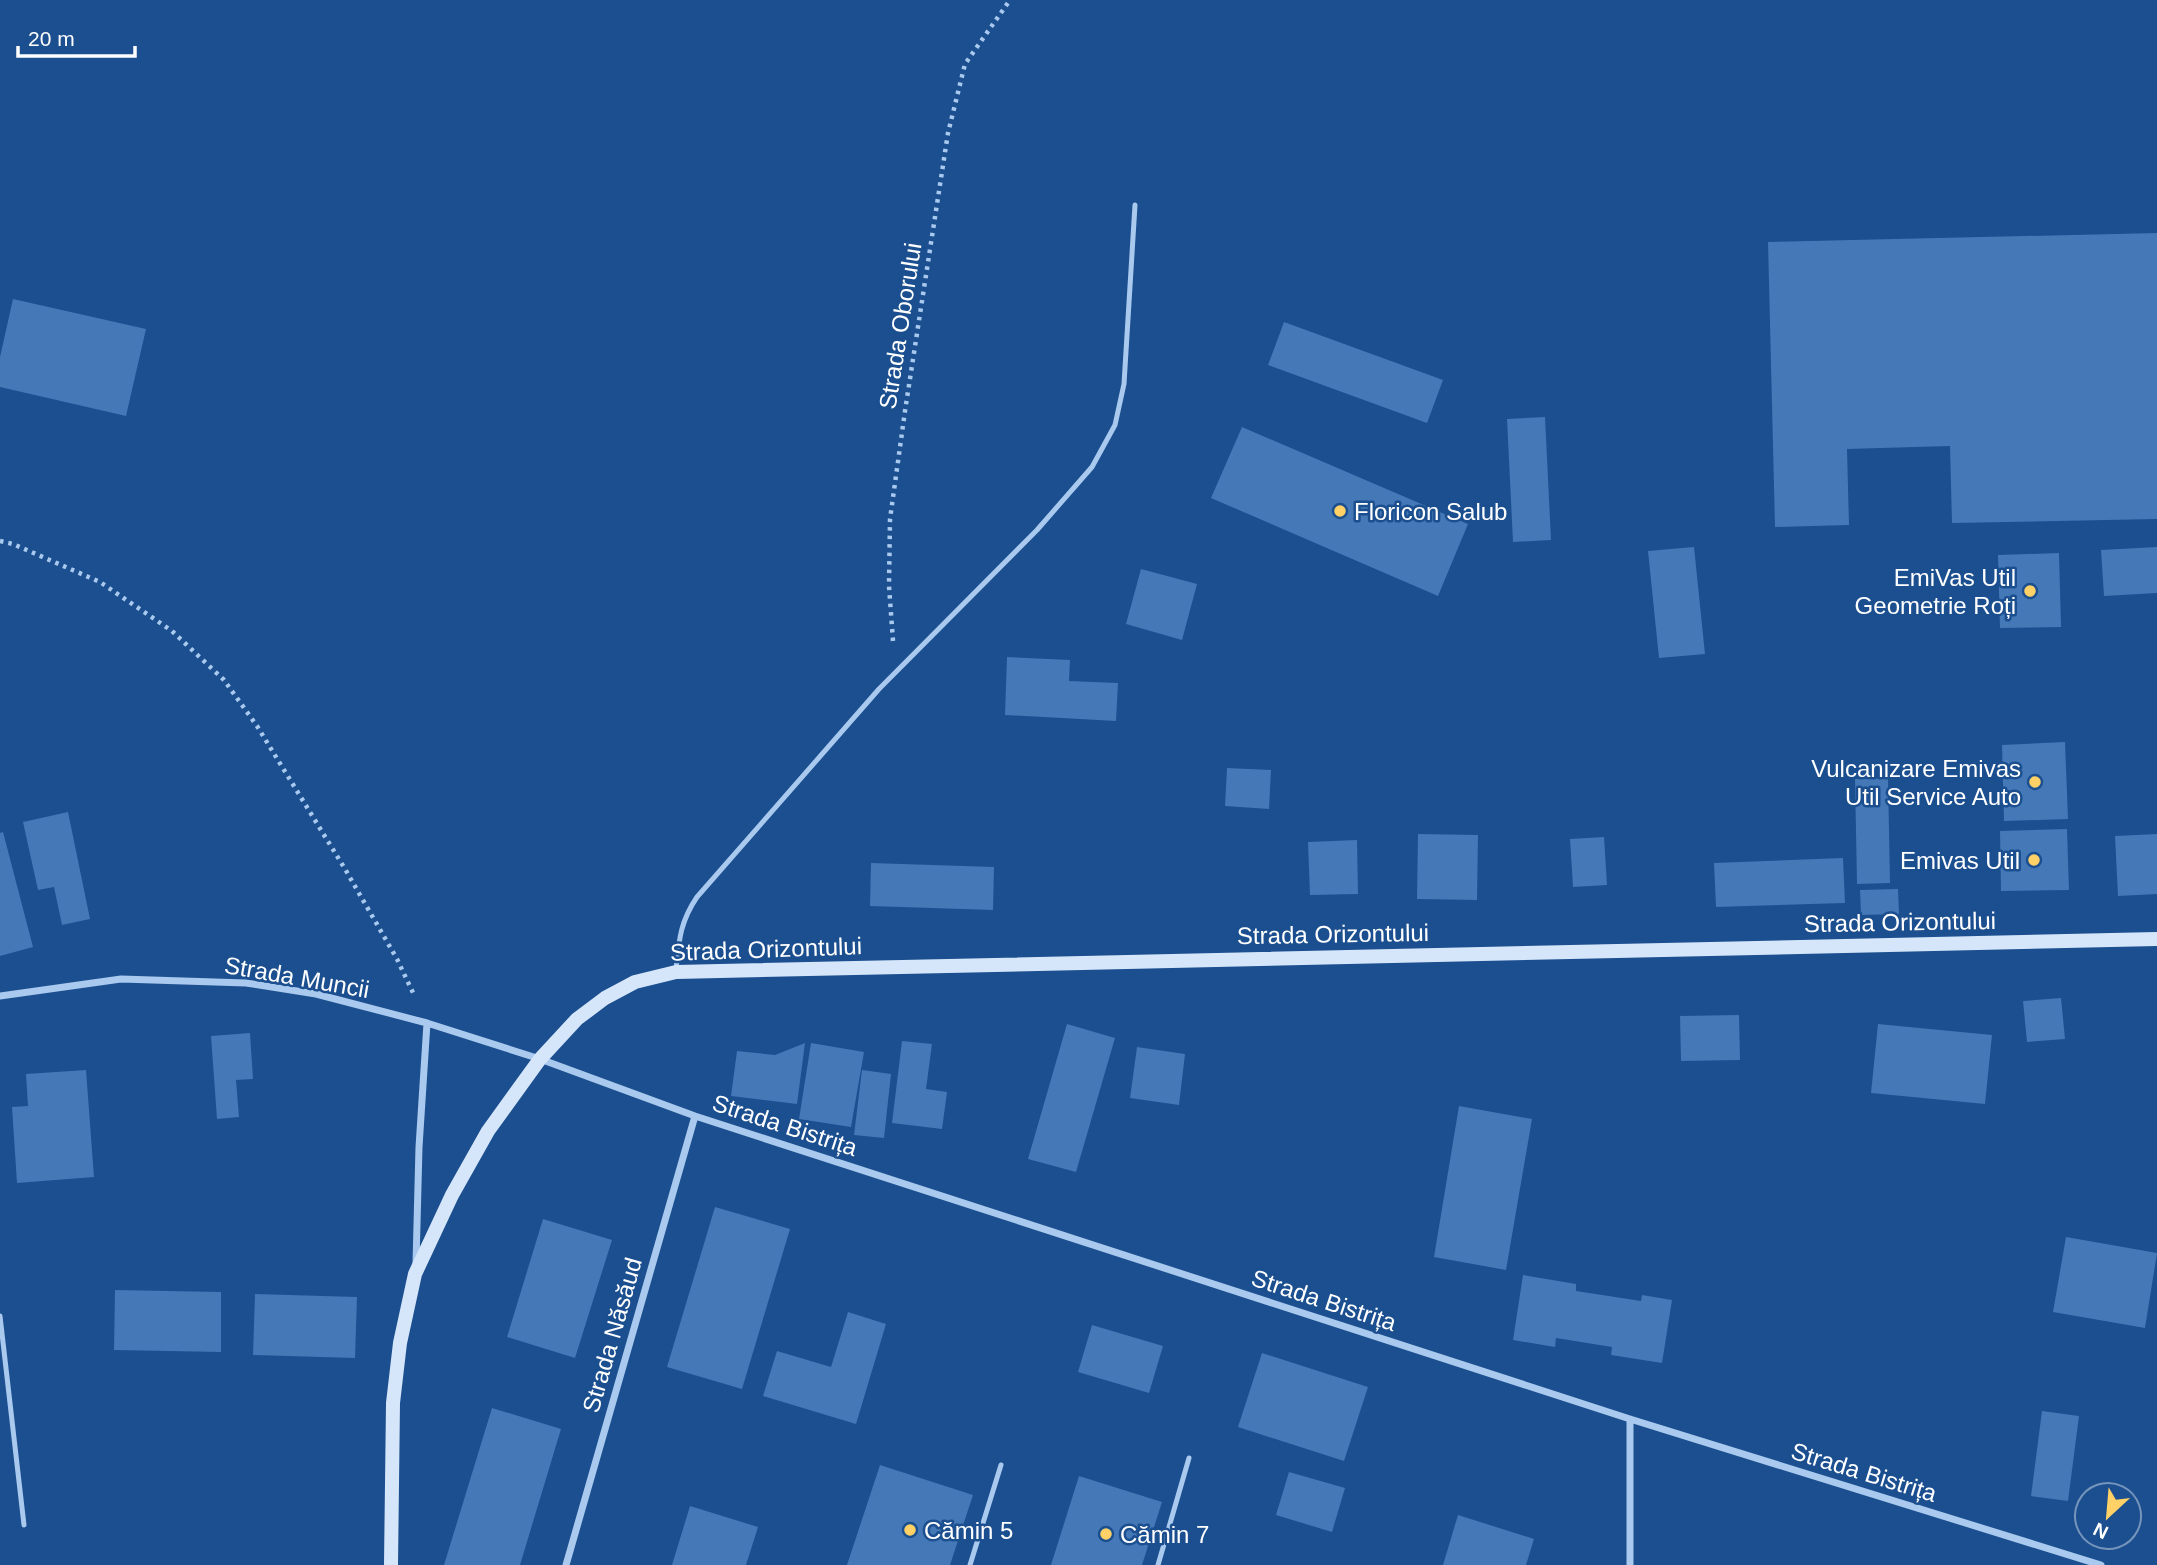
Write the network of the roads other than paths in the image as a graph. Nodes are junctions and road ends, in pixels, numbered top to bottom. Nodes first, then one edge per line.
1 (1135, 205) dead end
2 (2157, 939) edge
3 (676, 972) junction
4 (0, 996) edge
5 (427, 1023) junction
6 (540, 1059) junction
7 (695, 1116) junction
8 (415, 1274) junction
9 (0, 1316) edge
10 (1630, 1419) junction
11 (1189, 1458) dead end
12 (1001, 1465) dead end
13 (24, 1525) dead end
14 (391, 1565) edge
15 (566, 1565) edge
16 (970, 1565) edge
17 (1158, 1565) edge
18 (1630, 1565) edge
19 (2101, 1565) edge

1 - 3 lane
2 - 3 main road, Strada Orizontului
3 - 6 main road, Strada Orizontului
4 - 5 street, Strada Muncii
5 - 6 street, Strada Muncii
5 - 8 street
6 - 7 street, Strada Bistrița
6 - 8 main road, Strada Orizontului
7 - 10 street, Strada Bistrița
7 - 15 street, Strada Năsăud
8 - 14 main road, Strada Orizontului
9 - 13 lane
10 - 18 street
10 - 19 street, Strada Bistrița
11 - 17 lane
12 - 16 lane

